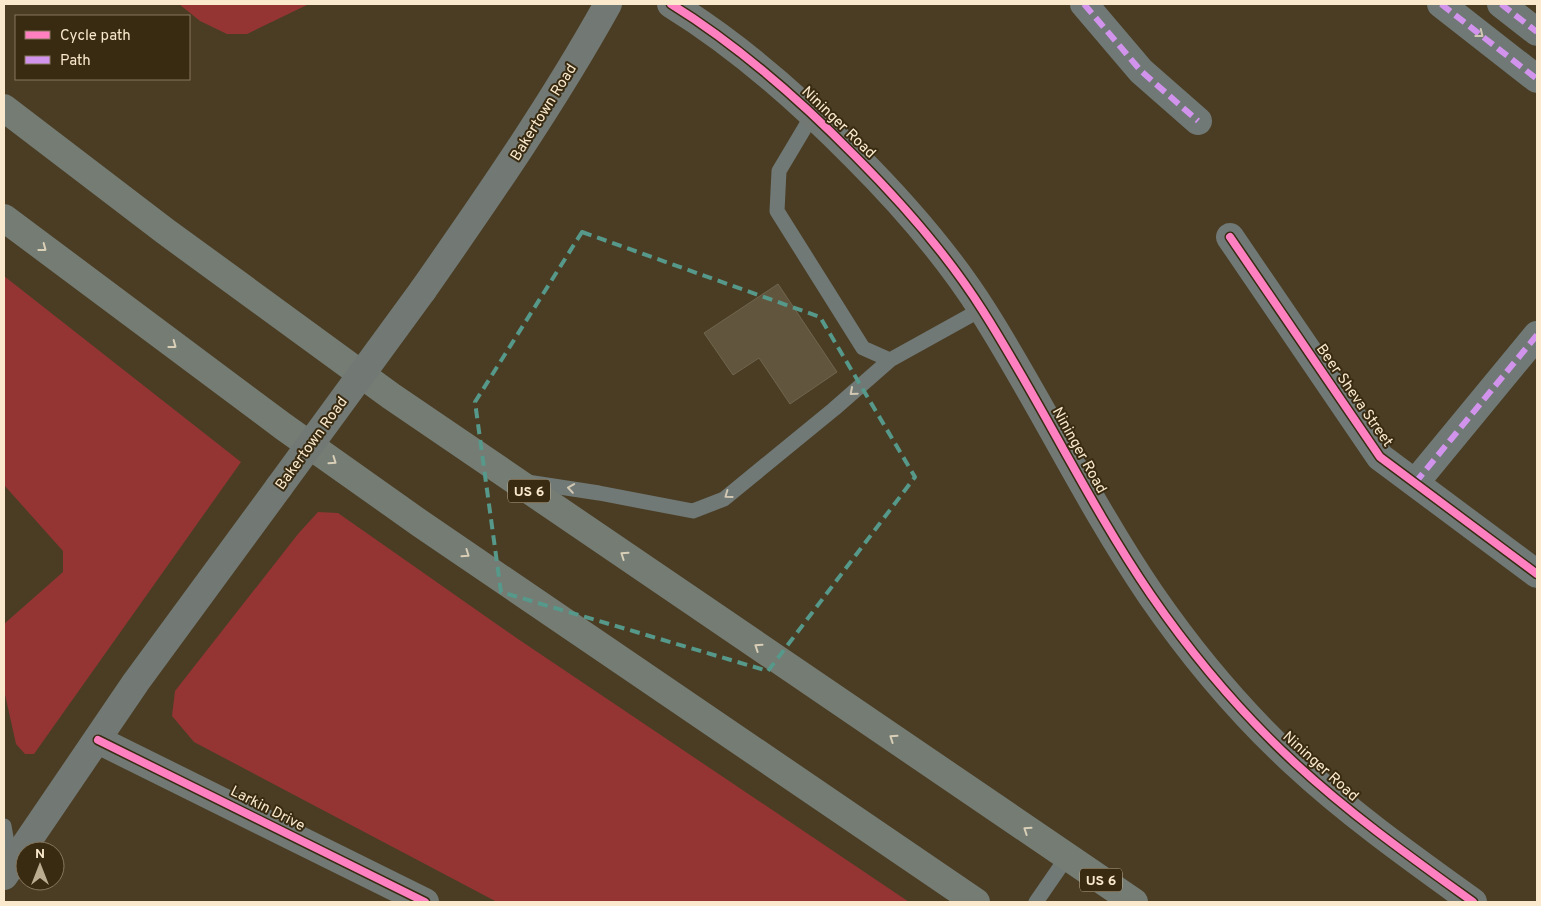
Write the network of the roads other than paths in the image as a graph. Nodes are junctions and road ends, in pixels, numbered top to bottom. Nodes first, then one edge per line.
1 (608, 4) edge
2 (671, 4) edge
3 (1084, 4) edge
4 (1442, 4) edge
5 (1501, 4) edge
6 (1537, 32) edge
7 (1537, 79) edge
8 (4, 108) edge
9 (812, 114) junction
10 (1198, 121) dead end
11 (4, 218) edge
12 (1230, 237) dead end
13 (982, 309) junction
14 (1537, 335) edge
15 (890, 360) junction
16 (512, 479) junction
17 (1415, 483) junction
18 (1537, 574) edge
19 (98, 740) junction
20 (4, 826) edge
21 (1067, 857) junction
22 (8, 871) edge
23 (425, 902) edge
24 (976, 902) edge
25 (1036, 902) edge
26 (1134, 902) edge
27 (1473, 902) edge

1 - 19 street, Bakertown Road, bridge
2 - 9 street, Nininger Road
3 - 10 street
4 -> 7 street
5 - 6 street
8 - 16 highway, US 6
9 - 13 street, Nininger Road
9 - 15 lane
11 -> 24 highway
12 - 17 street, Beer Sheva Street
13 - 15 lane
13 - 27 street, Nininger Road
14 - 17 street
15 -> 16 lane
21 -> 16 highway, US 6
17 - 18 street, Beer Sheva Street
19 - 22 street, Bakertown Road
19 - 23 street, Larkin Drive
20 - 22 lane
21 - 25 lane
21 - 26 highway, US 6

